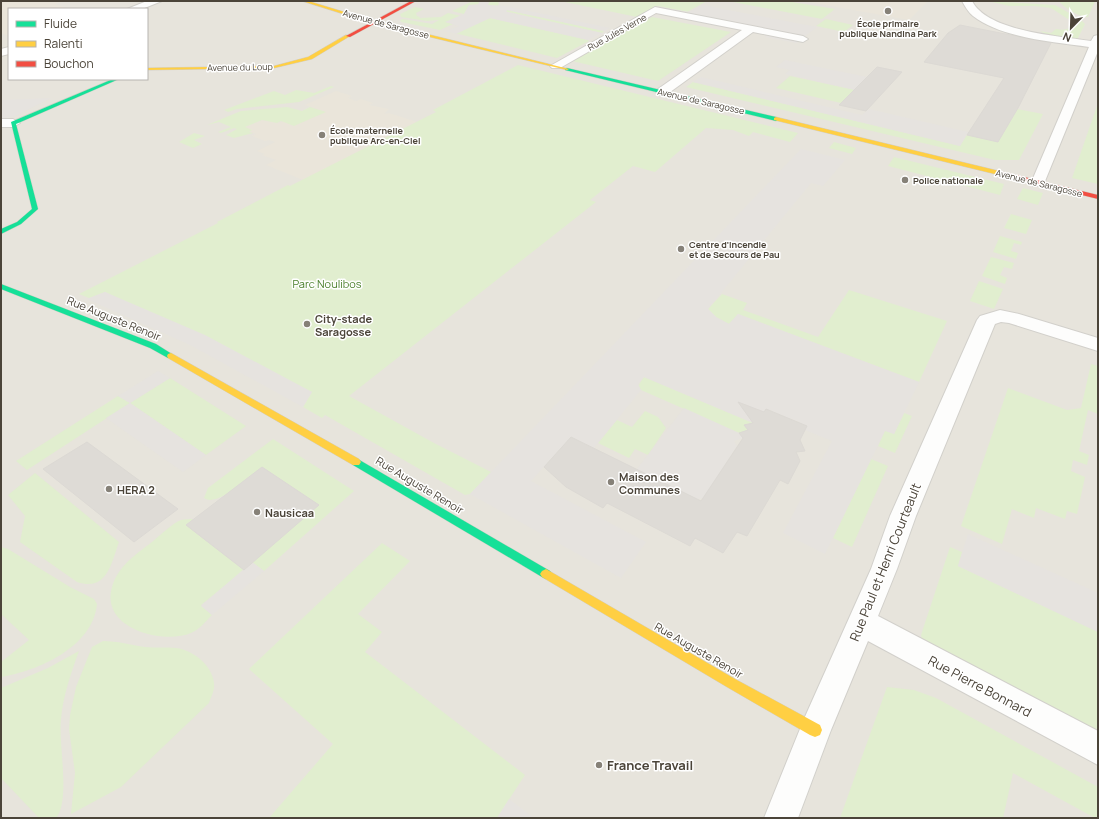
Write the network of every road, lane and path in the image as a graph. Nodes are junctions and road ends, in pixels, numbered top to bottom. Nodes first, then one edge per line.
1 (304, 1) edge
2 (414, 1) edge
3 (967, 1) edge
4 (152, 2) edge
5 (135, 8) edge
6 (373, 22) junction
7 (751, 29) junction
8 (803, 39) dead end
9 (1097, 42) edge
10 (556, 66) junction
11 (148, 69) edge
12 (114, 80) edge
13 (662, 92) junction
14 (7, 123) edge
15 (1038, 183) junction
16 (1098, 197) edge
17 (1, 232) edge
18 (1, 286) edge
19 (1098, 345) edge
20 (861, 622) junction
21 (816, 730) junction
22 (1098, 749) edge
23 (780, 818) edge

1 - 6 street, Avenue de Saragosse
2 - 6 street, Avenue du Loup
3 - 9 street
4 - 5 street
6 - 10 street, Avenue de Saragosse
6 - 11 street, Avenue du Loup
7 - 8 street, Rue Jules Verne
7 - 10 street, Rue Jules Verne
7 - 13 street
9 - 15 street
10 - 13 street, Avenue de Saragosse
12 - 14 street
13 - 15 street, Avenue de Saragosse
14 - 17 street
15 - 16 street, Avenue de Saragosse
18 - 21 street, Rue Auguste Renoir
19 - 20 street, Rue Paul et Henri Courteault
20 - 21 street, Rue Paul et Henri Courteault
20 - 22 street, Rue Pierre Bonnard
21 - 23 street, Rue Paul et Henri Courteault

